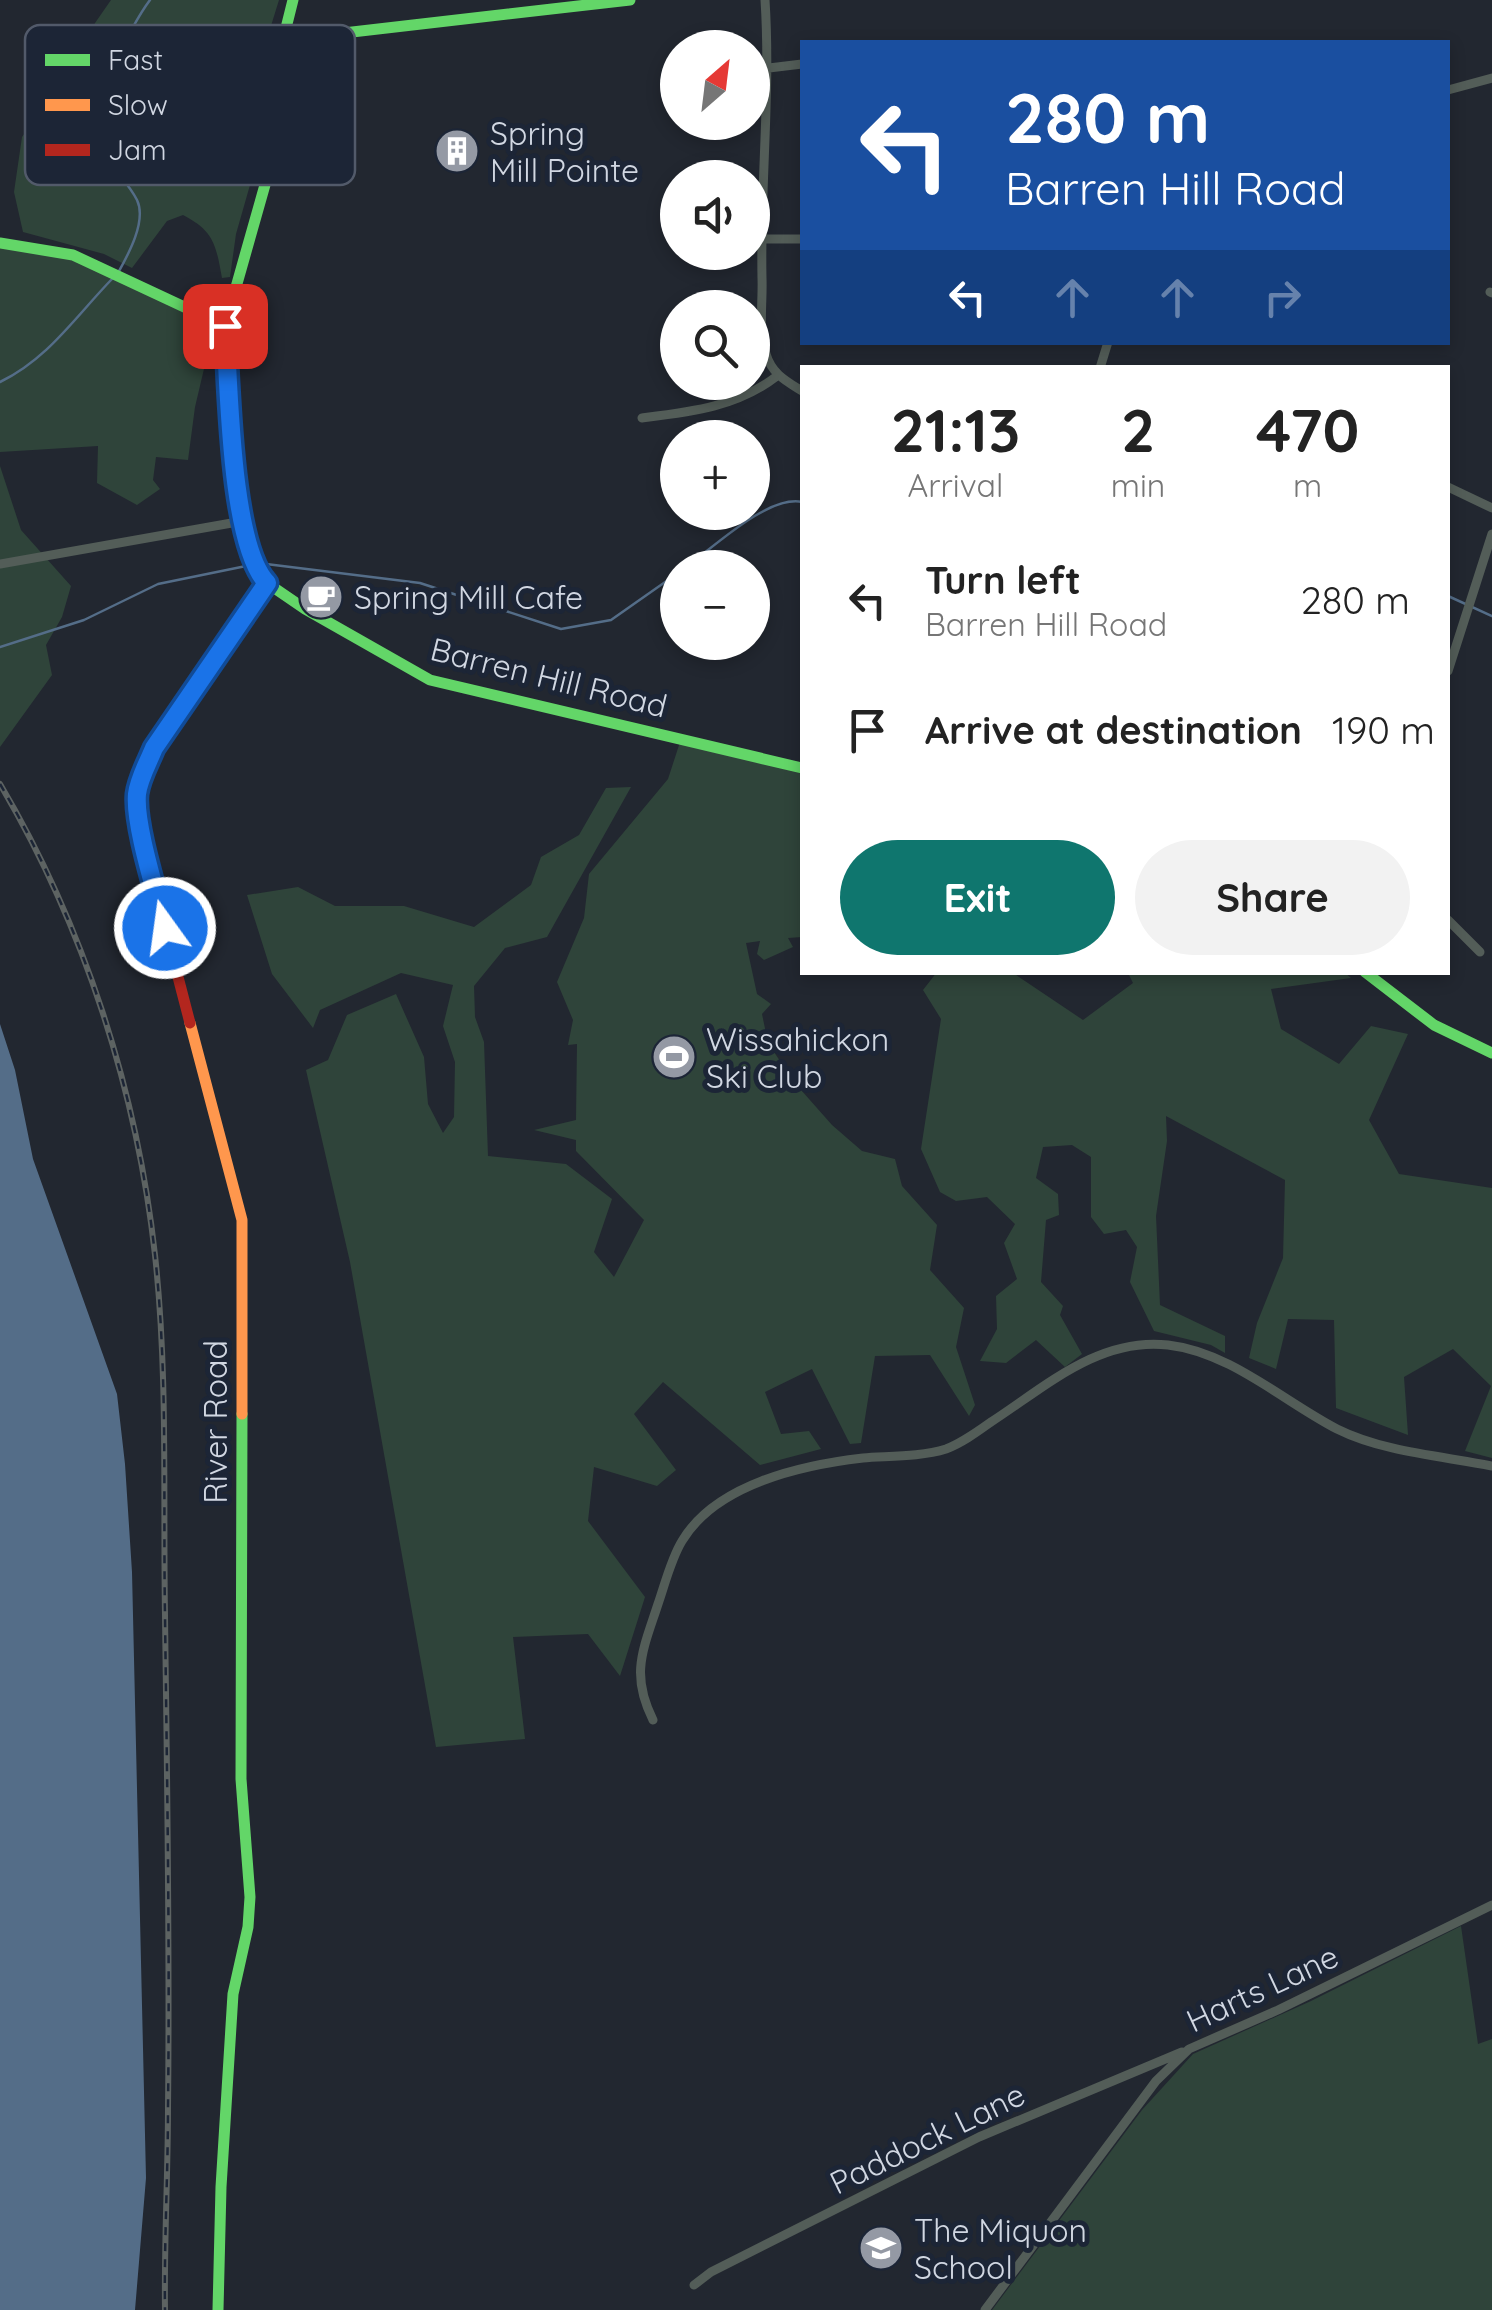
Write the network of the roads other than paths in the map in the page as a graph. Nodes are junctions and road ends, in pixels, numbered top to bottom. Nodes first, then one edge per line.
1 (293, 0) edge
2 (630, 0) edge
3 (765, 0) edge
4 (287, 25) edge
5 (767, 30) edge
6 (355, 32) edge
7 (800, 64) edge
8 (770, 68) edge
9 (1492, 78) edge
10 (1450, 89) edge
11 (265, 185) edge
12 (800, 238) edge
13 (770, 239) edge
14 (0, 243) edge
15 (761, 270) edge
16 (225, 326) junction
17 (777, 376) junction
18 (800, 390) edge
19 (642, 418) dead end
20 (1450, 488) edge
21 (1492, 508) edge
22 (243, 521) junction
23 (1492, 534) edge
24 (0, 564) edge
25 (267, 583) junction
26 (1450, 665) edge
27 (800, 768) edge
28 (1450, 922) edge
29 (1480, 952) dead end
30 (1369, 975) edge
31 (1492, 1053) edge
32 (1492, 1466) edge
33 (653, 1720) dead end
34 (1492, 1904) edge
35 (1189, 2049) junction
36 (694, 2285) dead end
37 (218, 2310) edge
38 (985, 2310) edge

1 - 4 street
2 - 6 street
3 - 5 street
7 - 8 street
9 - 10 street
11 - 16 street
12 - 13 street
14 - 16 street
15 - 17 street
16 - 22 street
17 - 18 street
17 - 19 street
20 - 21 street
22 - 24 street
22 - 25 street
23 - 26 street
25 - 27 street, Barren Hill Road
25 - 37 street, River Road
28 - 29 street
30 - 31 street
32 - 33 street
34 - 35 street, Harts Lane
35 - 36 street, Paddock Lane
35 - 38 street, Harts Lane

